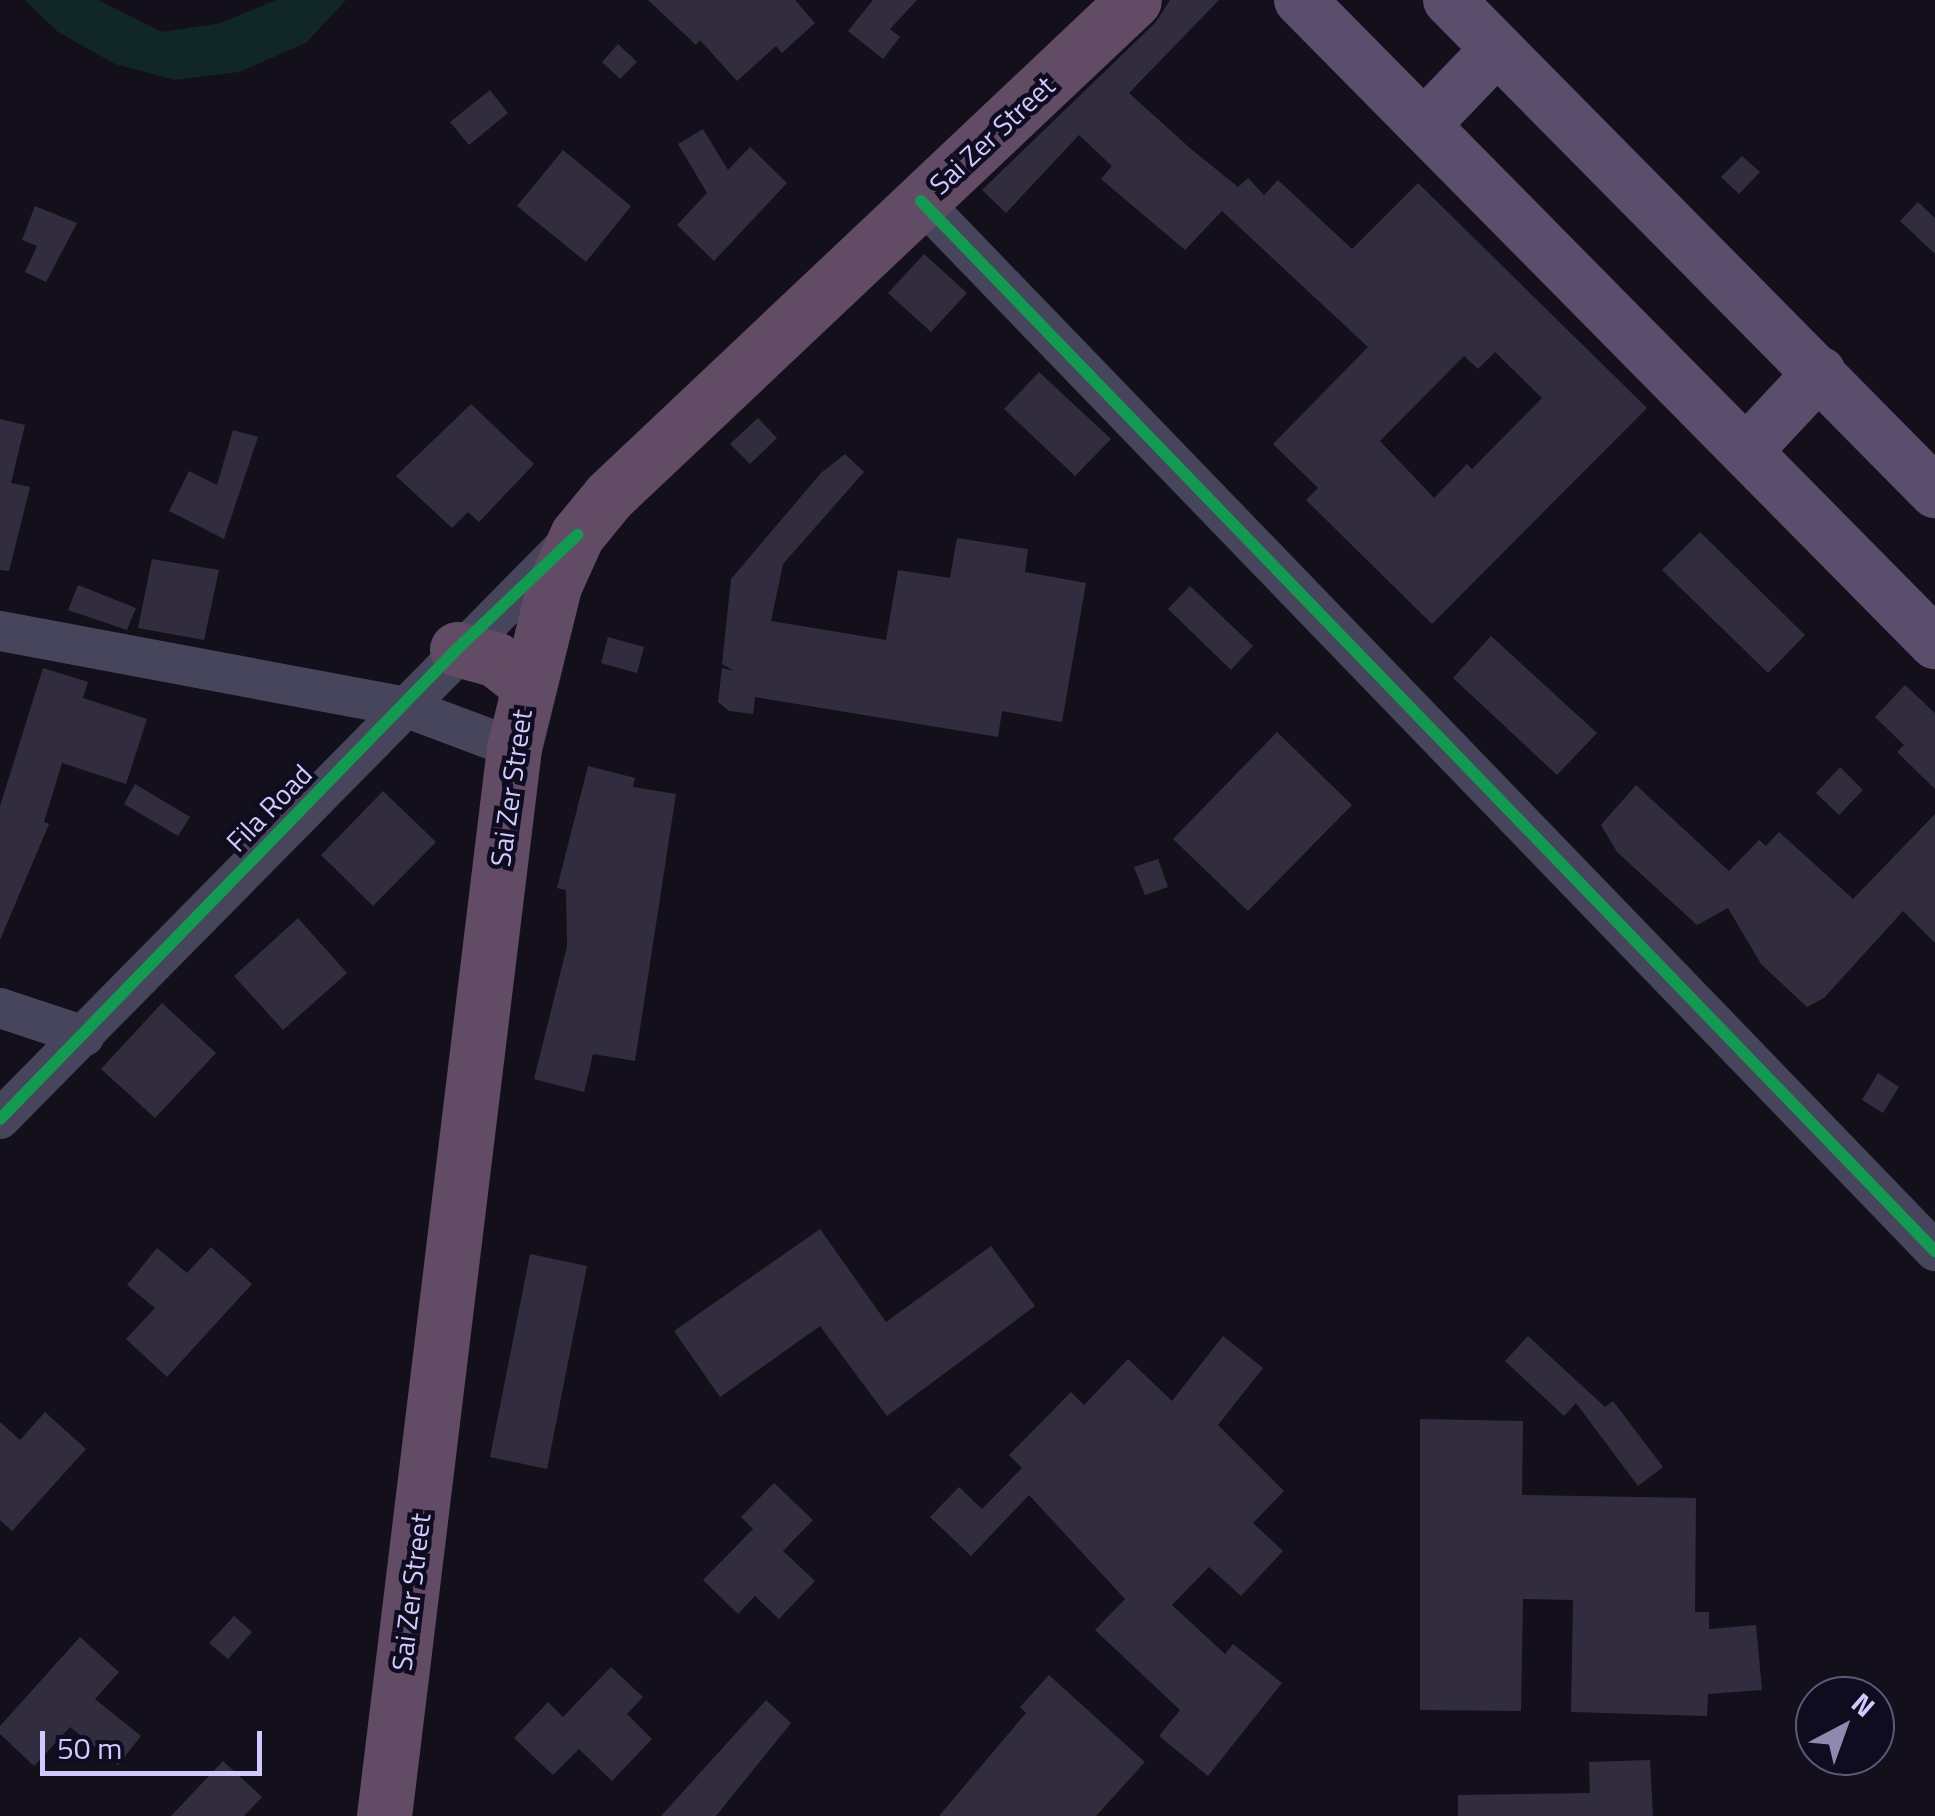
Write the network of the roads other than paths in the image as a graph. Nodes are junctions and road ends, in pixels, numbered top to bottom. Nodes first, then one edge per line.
1 (1134, 0) edge
2 (1300, 0) edge
3 (1450, 0) edge
4 (1498, 49) junction
5 (1425, 124) junction
6 (921, 201) junction
7 (1820, 372) junction
8 (1748, 449) junction
9 (1935, 492) edge
10 (577, 535) junction
11 (0, 632) edge
12 (1935, 643) edge
13 (457, 649) junction
14 (526, 683) junction
15 (402, 706) junction
16 (514, 748) junction
17 (0, 1008) edge
18 (84, 1036) junction
19 (0, 1119) edge
20 (1935, 1251) edge
21 (384, 1816) edge

1 - 6 highway, Sai Zer Street
2 - 5 main road
3 - 4 main road
4 - 5 main road
4 - 7 main road
5 - 8 main road
6 - 10 highway, Sai Zer Street
6 - 20 street
7 - 8 main road
7 - 9 main road
8 - 12 main road
10 - 13 street, Fila Road
10 - 14 highway, Sai Zer Street
11 - 15 street
13 - 14 highway
13 - 15 street, Fila Road
14 - 16 highway, Sai Zer Street
15 - 16 street
15 - 18 street, Fila Road
16 - 21 highway, Sai Zer Street
17 - 18 street
18 - 19 street, Fila Road

